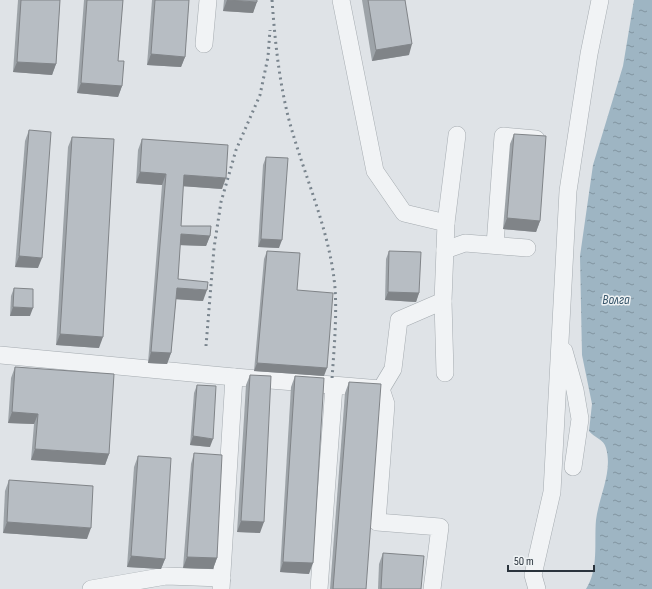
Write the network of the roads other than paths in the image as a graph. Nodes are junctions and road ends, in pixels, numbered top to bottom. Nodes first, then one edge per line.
1 (208, 0) edge
2 (341, 0) edge
3 (600, 0) edge
4 (204, 44) dead end
5 (457, 135) dead end
6 (541, 139) edge
7 (446, 223) junction
8 (495, 245) junction
9 (527, 248) dead end
10 (445, 250) junction
11 (443, 301) junction
12 (560, 340) junction
13 (0, 356) edge
14 (445, 373) dead end
15 (234, 377) junction
16 (334, 386) junction
17 (381, 389) junction
18 (573, 467) dead end
19 (221, 583) edge
20 (91, 589) edge
21 (319, 589) edge
22 (432, 589) edge
23 (537, 589) edge

1 - 4 lane
2 - 7 lane
3 - 12 lane
5 - 7 lane
6 - 8 lane
7 - 10 lane
8 - 9 lane
8 - 10 lane
10 - 11 lane
11 - 14 lane
11 - 17 lane
12 - 18 lane
12 - 23 lane
13 - 15 lane
15 - 16 lane
15 - 19 lane
16 - 17 lane
16 - 21 lane
17 - 22 lane
19 - 20 lane

